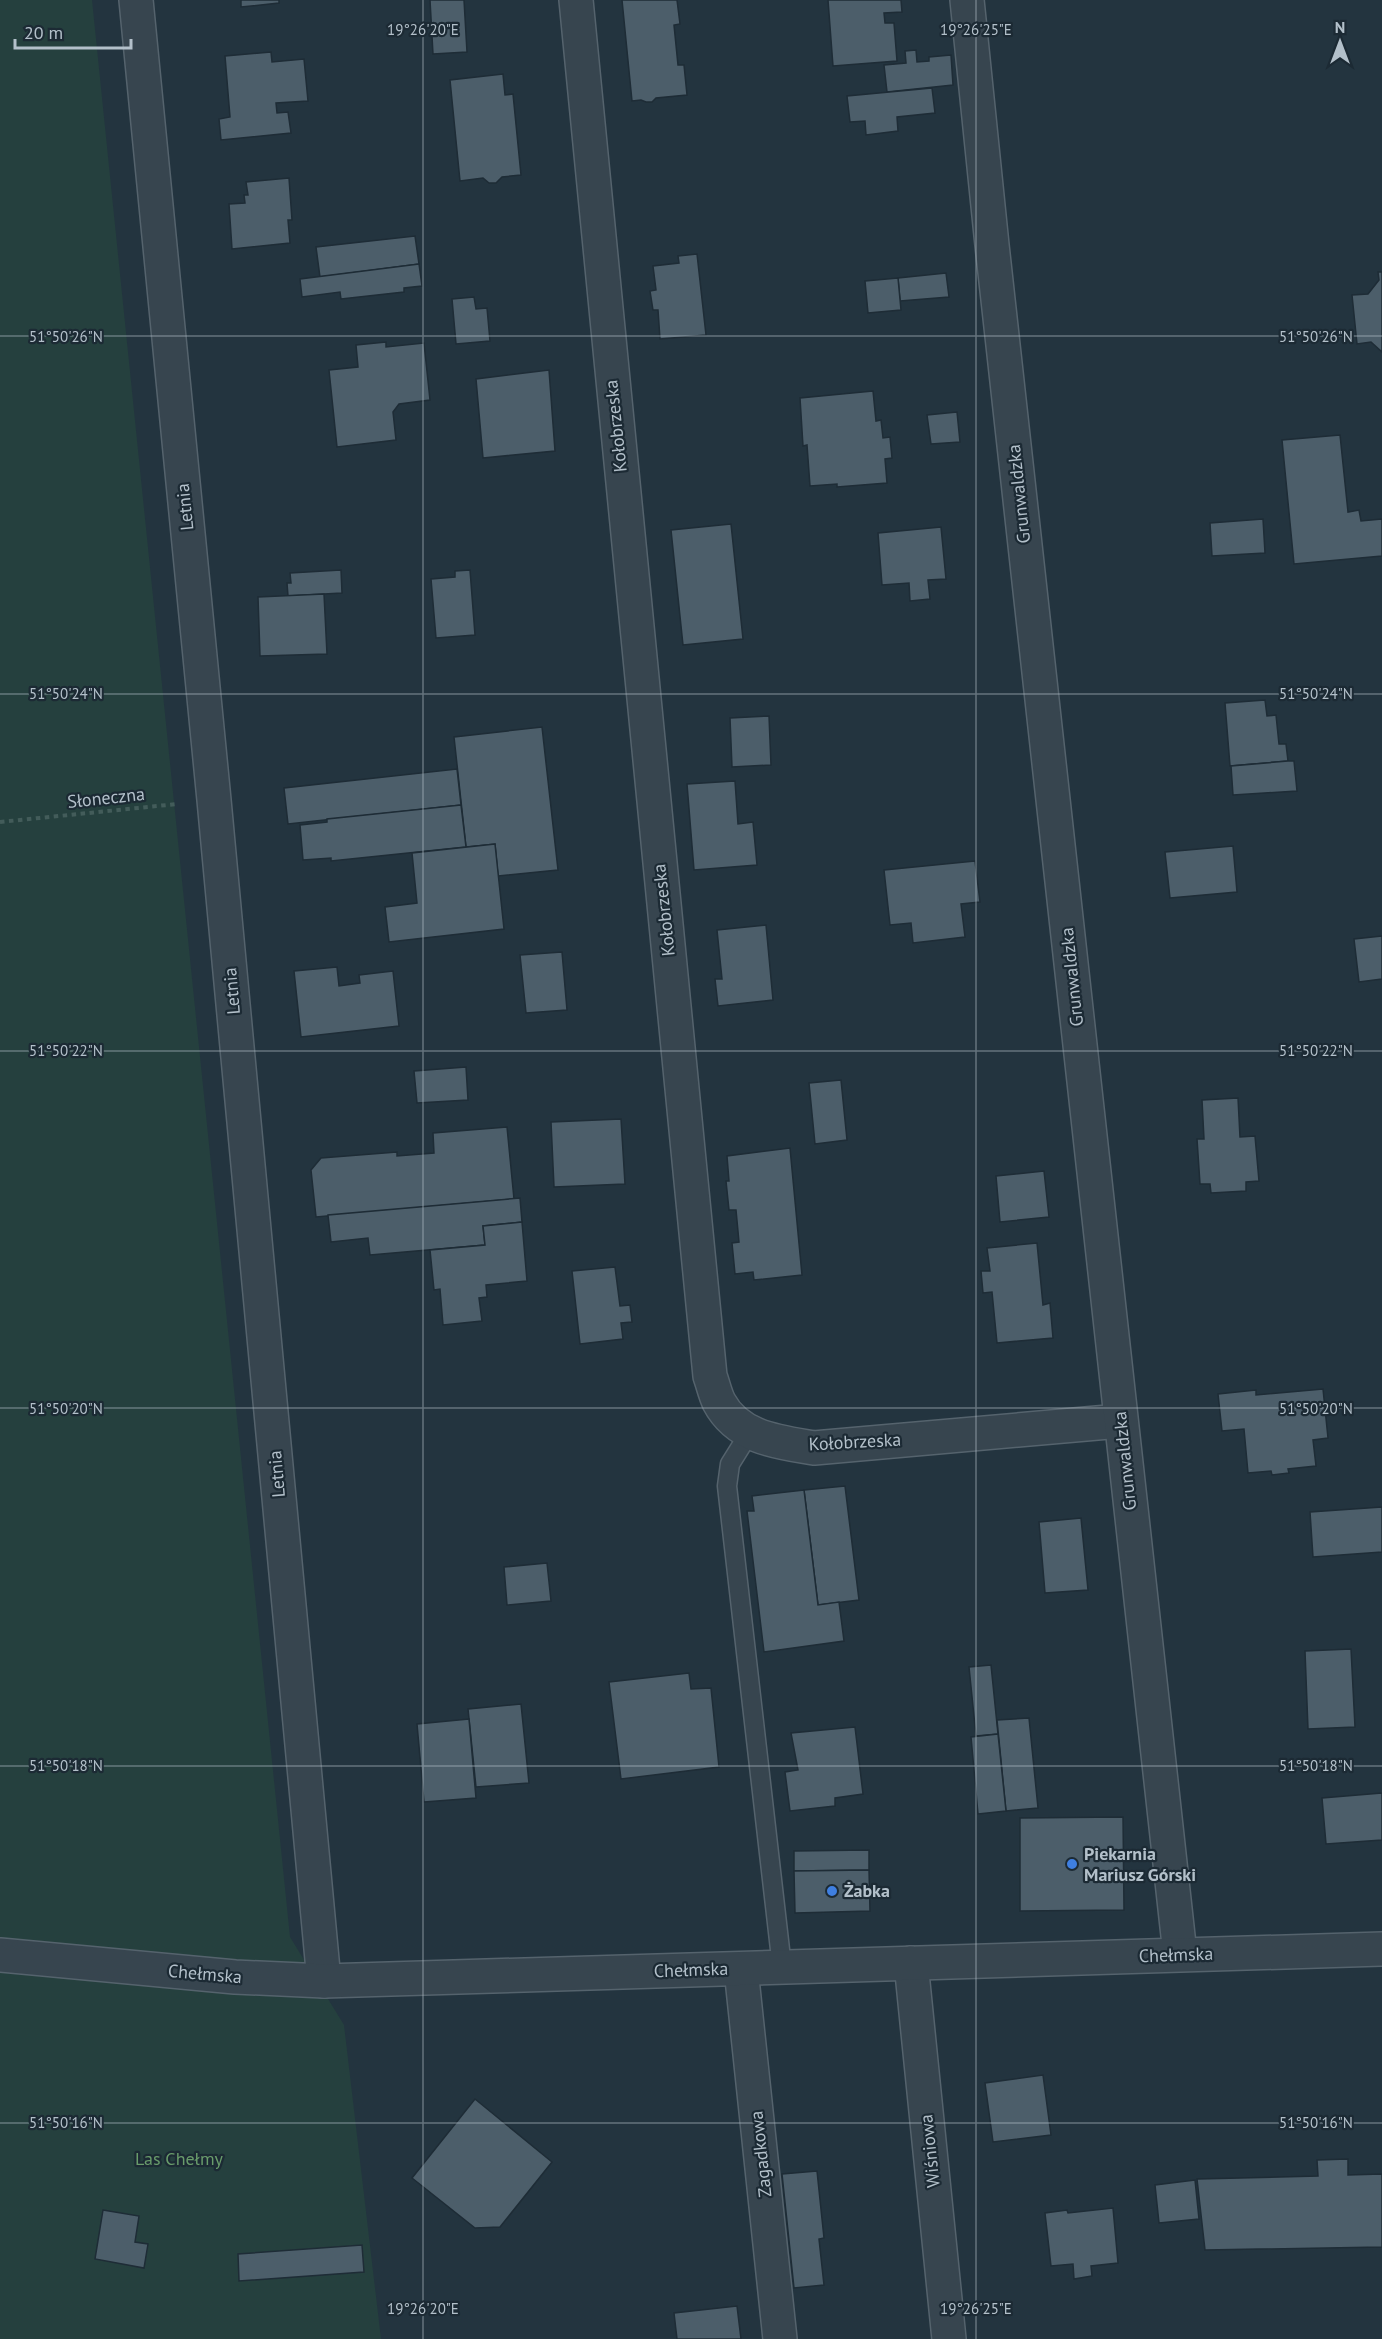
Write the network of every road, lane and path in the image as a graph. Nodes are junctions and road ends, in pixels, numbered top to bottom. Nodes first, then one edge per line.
1 (135, 0) edge
2 (576, 0) edge
3 (968, 0) edge
4 (214, 800) junction
5 (0, 822) edge
6 (1120, 1421) junction
7 (750, 1432) junction
8 (1382, 1949) edge
9 (1180, 1954) junction
10 (0, 1956) edge
11 (911, 1963) junction
12 (782, 1967) junction
13 (741, 1969) junction
14 (324, 1982) junction
15 (780, 2339) edge
16 (949, 2339) edge

1 - 4 street, Letnia
2 - 7 street, Kołobrzeska
3 - 6 street, Grunwaldzka
4 - 5 path, Słoneczna
4 - 14 street, Letnia
6 - 7 street, Kołobrzeska
6 - 9 street, Grunwaldzka
7 - 12 lane
8 - 9 street, Chełmska
9 - 11 street, Chełmska
10 - 14 street, Chełmska
11 - 12 street, Chełmska
11 - 16 street, Wiśniowa
12 - 13 street, Chełmska
13 - 14 street, Chełmska
13 - 15 street, Zagadkowa

